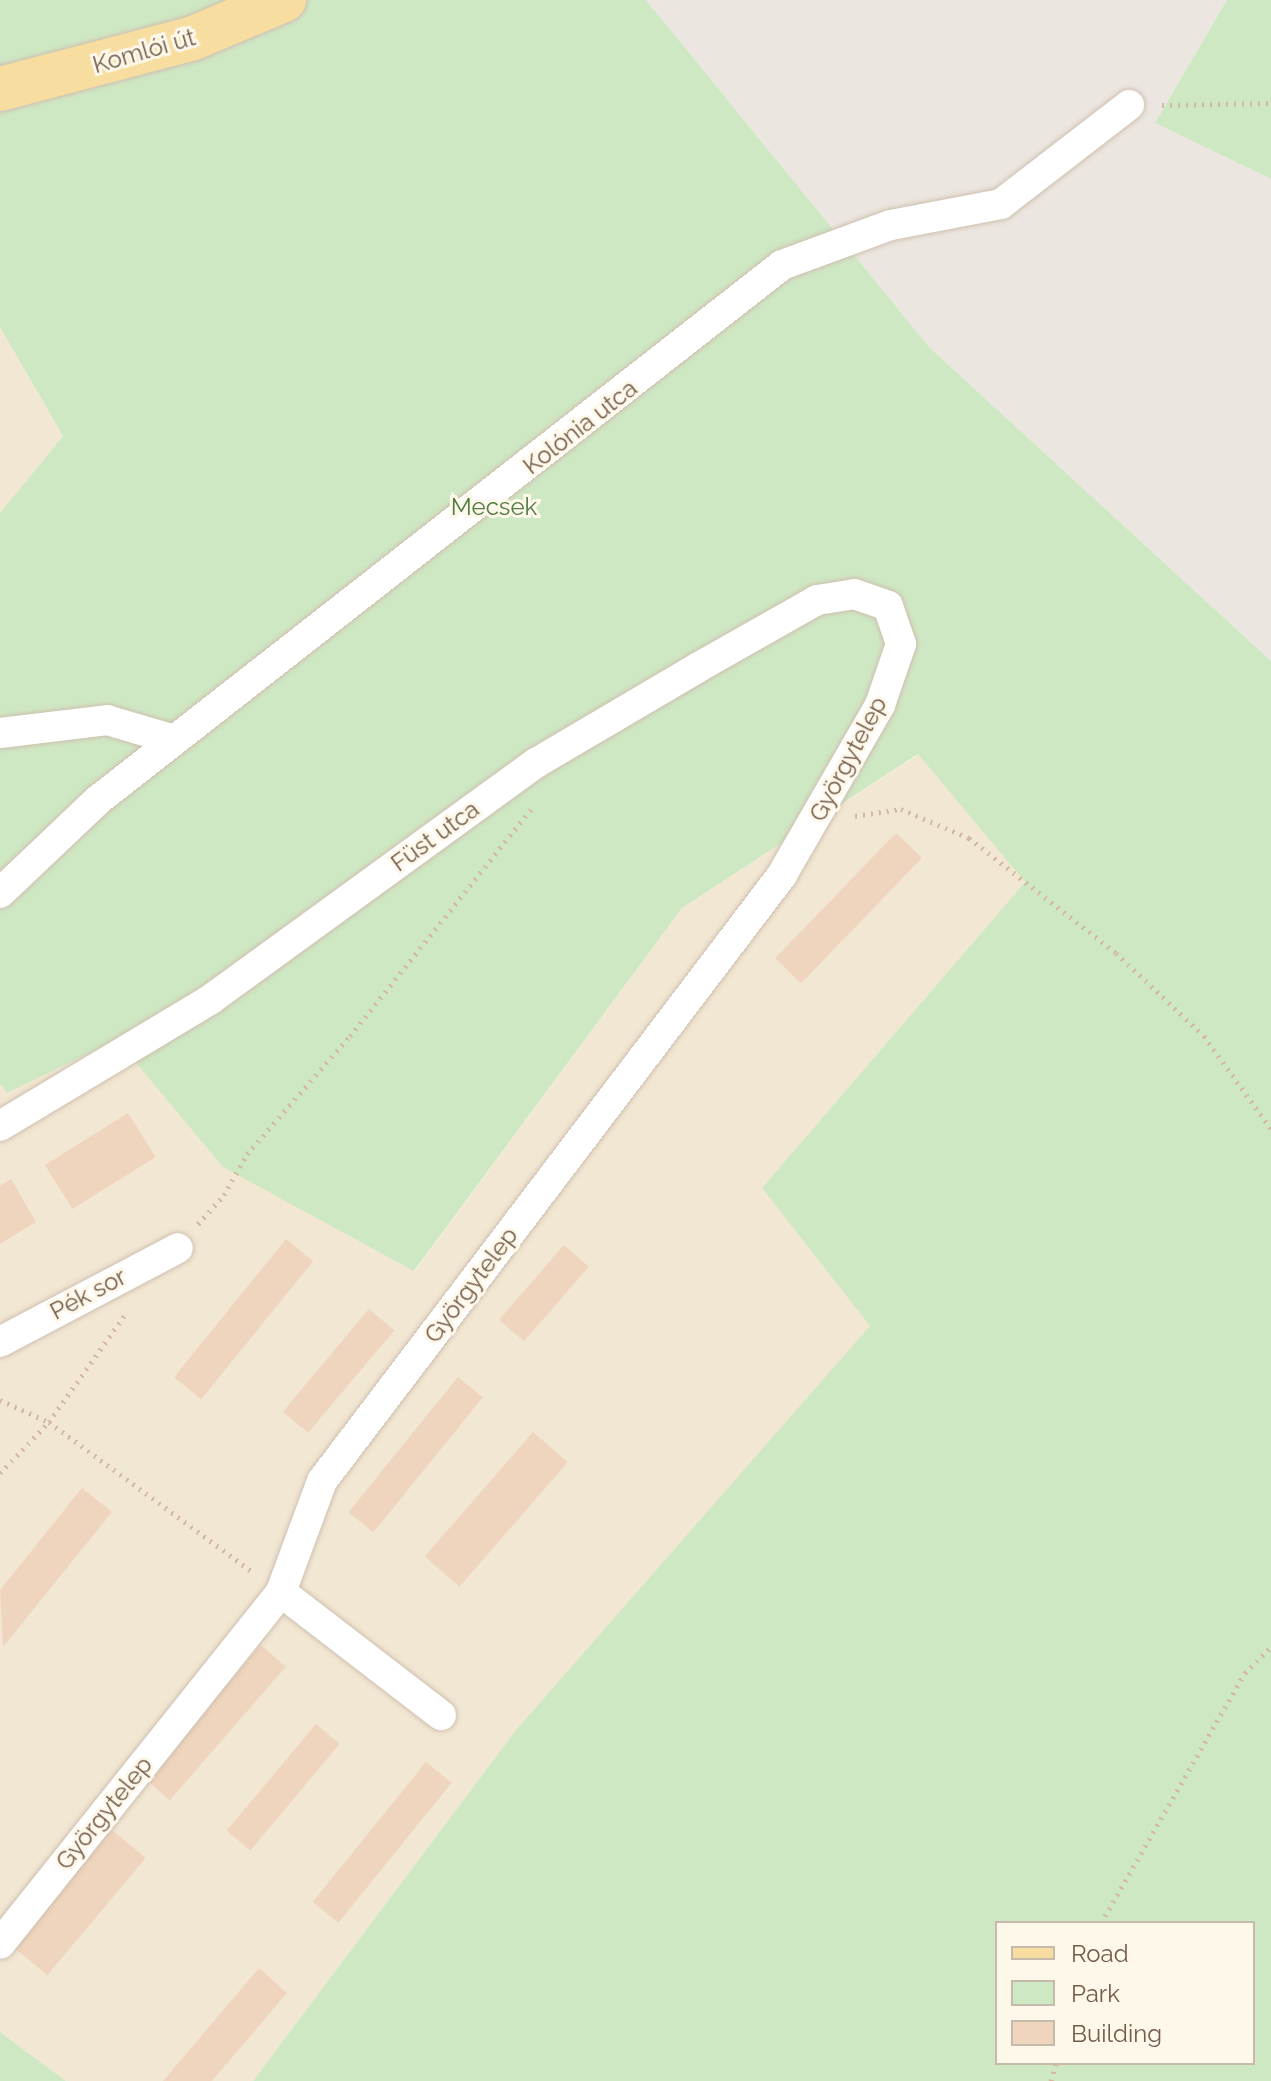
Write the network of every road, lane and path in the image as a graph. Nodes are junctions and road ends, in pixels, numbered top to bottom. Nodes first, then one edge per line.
1 (284, 0) edge
2 (0, 89) edge
3 (1271, 103) edge
4 (1129, 105) joint
5 (888, 606) joint
6 (0, 733) edge
7 (174, 740) junction
8 (550, 755) junction
9 (802, 843) junction
10 (0, 893) edge
11 (0, 1126) edge
12 (1271, 1129) edge
13 (178, 1248) joint
14 (130, 1308) dead end
15 (0, 1342) edge
16 (0, 1400) edge
17 (49, 1422) junction
18 (0, 1473) edge
19 (281, 1592) junction
20 (1271, 1647) edge
21 (441, 1715) dead end
22 (1102, 1921) edge
23 (0, 1944) edge

1 - 2 main road, Komlói út
3 - 4 path
4 - 7 street, Kolónia utca
5 - 8 street, Füst utca
5 - 9 street, Györgytelep
6 - 7 street
7 - 10 street, Kolónia utca
8 - 11 street, Füst utca
8 - 13 path
9 - 12 path
9 - 19 street, Györgytelep
13 - 15 street, Pék sor
14 - 17 path
16 - 17 path
17 - 18 path
17 - 19 path
19 - 21 street
19 - 23 street, Györgytelep
20 - 22 path

